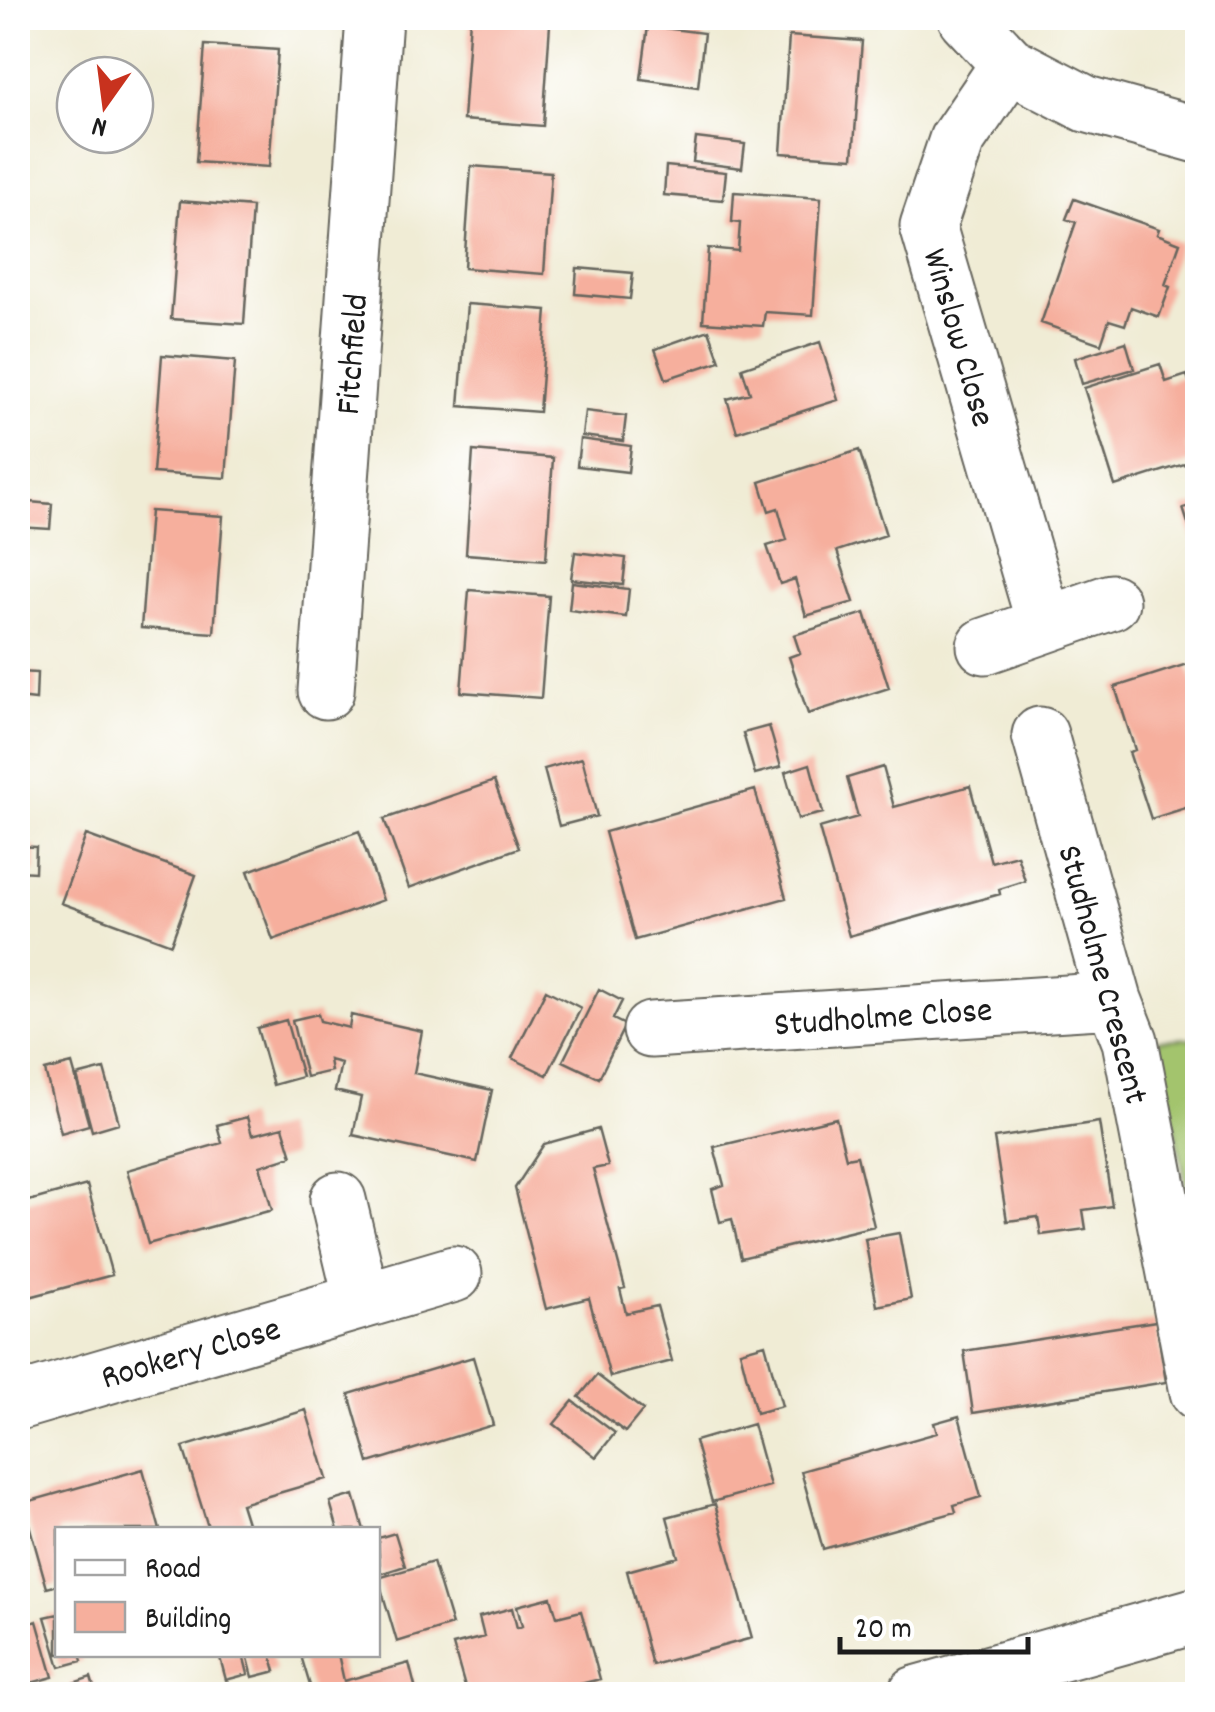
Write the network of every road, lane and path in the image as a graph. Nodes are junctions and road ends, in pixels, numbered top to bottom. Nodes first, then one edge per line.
1 (374, 18) edge
2 (966, 18) edge
3 (1010, 64) junction
4 (1198, 135) edge
5 (1112, 602) dead end
6 (1046, 625) junction
7 (985, 646) dead end
8 (326, 691) dead end
9 (1040, 735) dead end
10 (1114, 1000) junction
11 (651, 1030) dead end
12 (338, 1200) dead end
13 (454, 1274) dead end
14 (362, 1300) junction
15 (1198, 1392) edge
16 (18, 1402) edge
17 (1198, 1615) edge
18 (916, 1694) edge

1 - 8 street, Fitchfield
2 - 3 street
3 - 4 street
3 - 6 street, Winslow Close
5 - 6 street
6 - 7 street
9 - 10 street, Studholme Crescent
10 - 11 street, Studholme Close
10 - 15 street, Studholme Crescent
12 - 14 street
13 - 14 street, Rookery Close
14 - 16 street, Rookery Close
17 - 18 street

